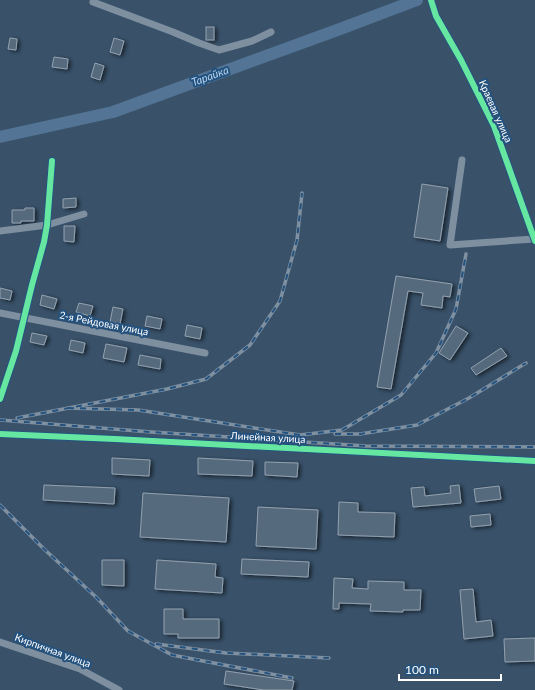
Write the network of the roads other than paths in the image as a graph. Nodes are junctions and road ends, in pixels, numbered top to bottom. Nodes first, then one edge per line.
1 (431, 0) edge
2 (91, 1) edge
3 (271, 32) dead end
4 (462, 160) dead end
5 (52, 161) dead end
6 (84, 214) dead end
7 (47, 225) junction
8 (0, 231) edge
9 (535, 240) edge
10 (0, 313) edge
11 (24, 318) junction
12 (205, 353) dead end
13 (0, 399) edge
14 (0, 434) edge
15 (535, 461) edge
16 (0, 642) edge
17 (119, 690) edge

1 - 9 street, Краевая улица
2 - 3 street
4 - 9 street
5 - 7 street
6 - 7 street
7 - 8 street
7 - 11 street
10 - 11 street, 2-я Рейдовая улица
11 - 12 street, 2-я Рейдовая улица
11 - 13 street
14 - 15 street, Линейная улица
16 - 17 street, Кирпичная улица

